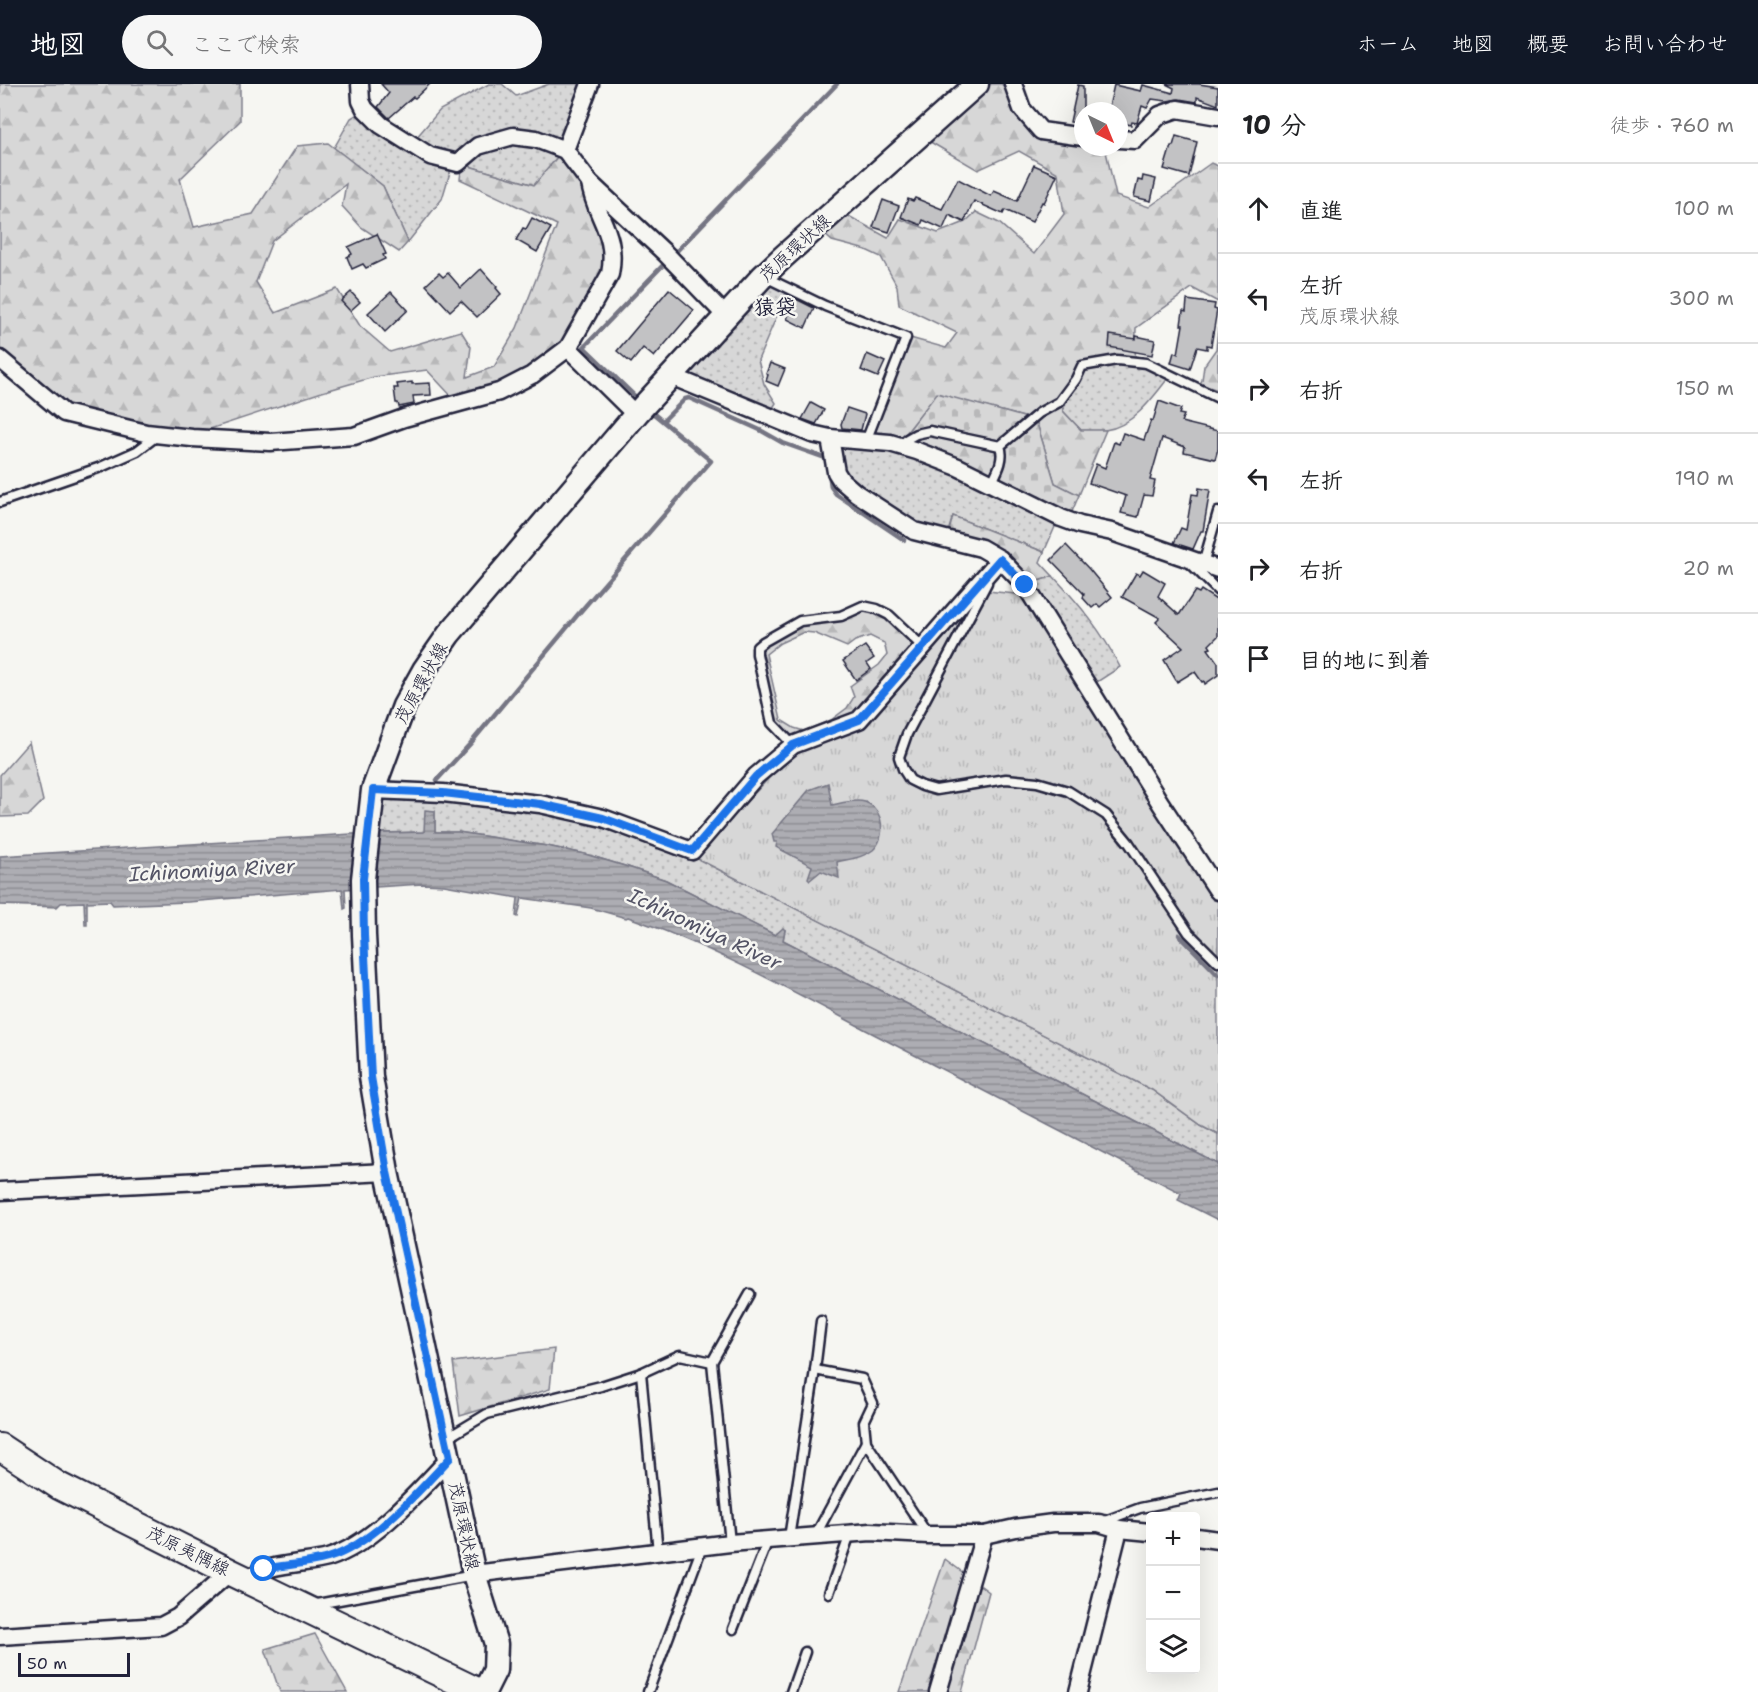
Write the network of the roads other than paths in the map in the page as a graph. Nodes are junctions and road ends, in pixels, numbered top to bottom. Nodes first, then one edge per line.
1 (360, 84) edge
2 (590, 84) edge
3 (977, 84) edge
4 (1013, 84) edge
5 (1218, 116) edge
6 (1074, 136) edge
7 (1128, 140) edge
8 (565, 150) junction
9 (590, 183) junction
10 (763, 276) junction
11 (726, 316) junction
12 (568, 348) junction
13 (0, 359) edge
14 (671, 376) junction
15 (1218, 398) edge
16 (642, 408) junction
17 (158, 435) junction
18 (830, 438) junction
19 (866, 441) junction
20 (901, 446) junction
21 (1000, 446) junction
22 (991, 484) junction
23 (0, 502) edge
24 (1218, 512) edge
25 (1184, 557) junction
26 (1000, 559) junction
27 (1210, 567) edge
28 (1218, 591) edge
29 (923, 646) junction
30 (793, 745) junction
31 (373, 790) junction
32 (1218, 891) edge
33 (1218, 962) edge
34 (387, 1172) junction
35 (0, 1191) edge
36 (750, 1294) dead end
37 (821, 1320) dead end
38 (712, 1362) junction
39 (815, 1370) junction
40 (641, 1373) junction
41 (866, 1442) junction
42 (0, 1447) edge
43 (448, 1448) junction
44 (1218, 1492) edge
45 (1099, 1523) junction
46 (1119, 1529) junction
47 (1146, 1532) edge
48 (850, 1534) junction
49 (928, 1535) junction
50 (984, 1535) junction
51 (815, 1536) junction
52 (789, 1538) junction
53 (1200, 1538) edge
54 (768, 1540) junction
55 (1218, 1540) edge
56 (730, 1543) junction
57 (702, 1546) junction
58 (658, 1551) junction
59 (474, 1574) junction
60 (240, 1576) junction
61 (829, 1593) dead end
62 (303, 1607) junction
63 (733, 1629) dead end
64 (0, 1636) edge
65 (805, 1652) dead end
66 (479, 1692) edge
67 (484, 1692) edge
68 (648, 1692) edge
69 (791, 1692) edge
70 (938, 1692) edge
71 (1078, 1692) edge

1 - 8 street
2 - 8 street
3 - 10 main road, 茂原環状線
4 - 6 street
5 - 7 street
8 - 9 street
9 - 11 street
9 - 12 street
10 - 11 main road, 茂原環状線
10 - 19 lane
11 - 14 main road, 茂原環状線
12 - 16 street
12 - 17 street
13 - 17 street
14 - 16 main road, 茂原環状線
14 - 18 street
15 - 21 lane
16 - 31 main road, 茂原環状線
17 - 23 lane
18 - 19 street
18 - 26 street
19 - 20 street
20 - 21 lane
20 - 22 street
21 - 22 lane
22 - 25 street
24 - 27 lane
25 - 27 street
25 - 28 lane
26 - 29 street
26 - 32 street
26 - 33 lane
29 - 30 street
29 - 30 lane
30 - 31 street
31 - 34 main road, 茂原環状線
34 - 35 street
34 - 43 main road, 茂原環状線
36 - 38 lane
37 - 39 lane
38 - 40 lane
38 - 56 lane
39 - 41 lane
39 - 52 lane
40 - 43 lane
40 - 58 lane
41 - 49 lane
41 - 51 lane
42 - 60 main road, 茂原夷隅線
43 - 59 main road, 茂原環状線
43 - 60 street
44 - 45 lane
45 - 46 street
45 - 50 street
46 - 47 street
46 - 71 street
48 - 49 street
48 - 51 street
48 - 61 lane
49 - 50 street
50 - 70 street
51 - 52 street
52 - 54 street
53 - 55 street
54 - 56 street
54 - 63 lane
56 - 57 street
57 - 58 street
57 - 68 lane
58 - 59 street
59 - 62 lane
59 - 67 main road, 茂原環状線
60 - 62 main road, 茂原夷隅線
60 - 64 street
62 - 66 main road, 茂原夷隅線
65 - 69 lane

